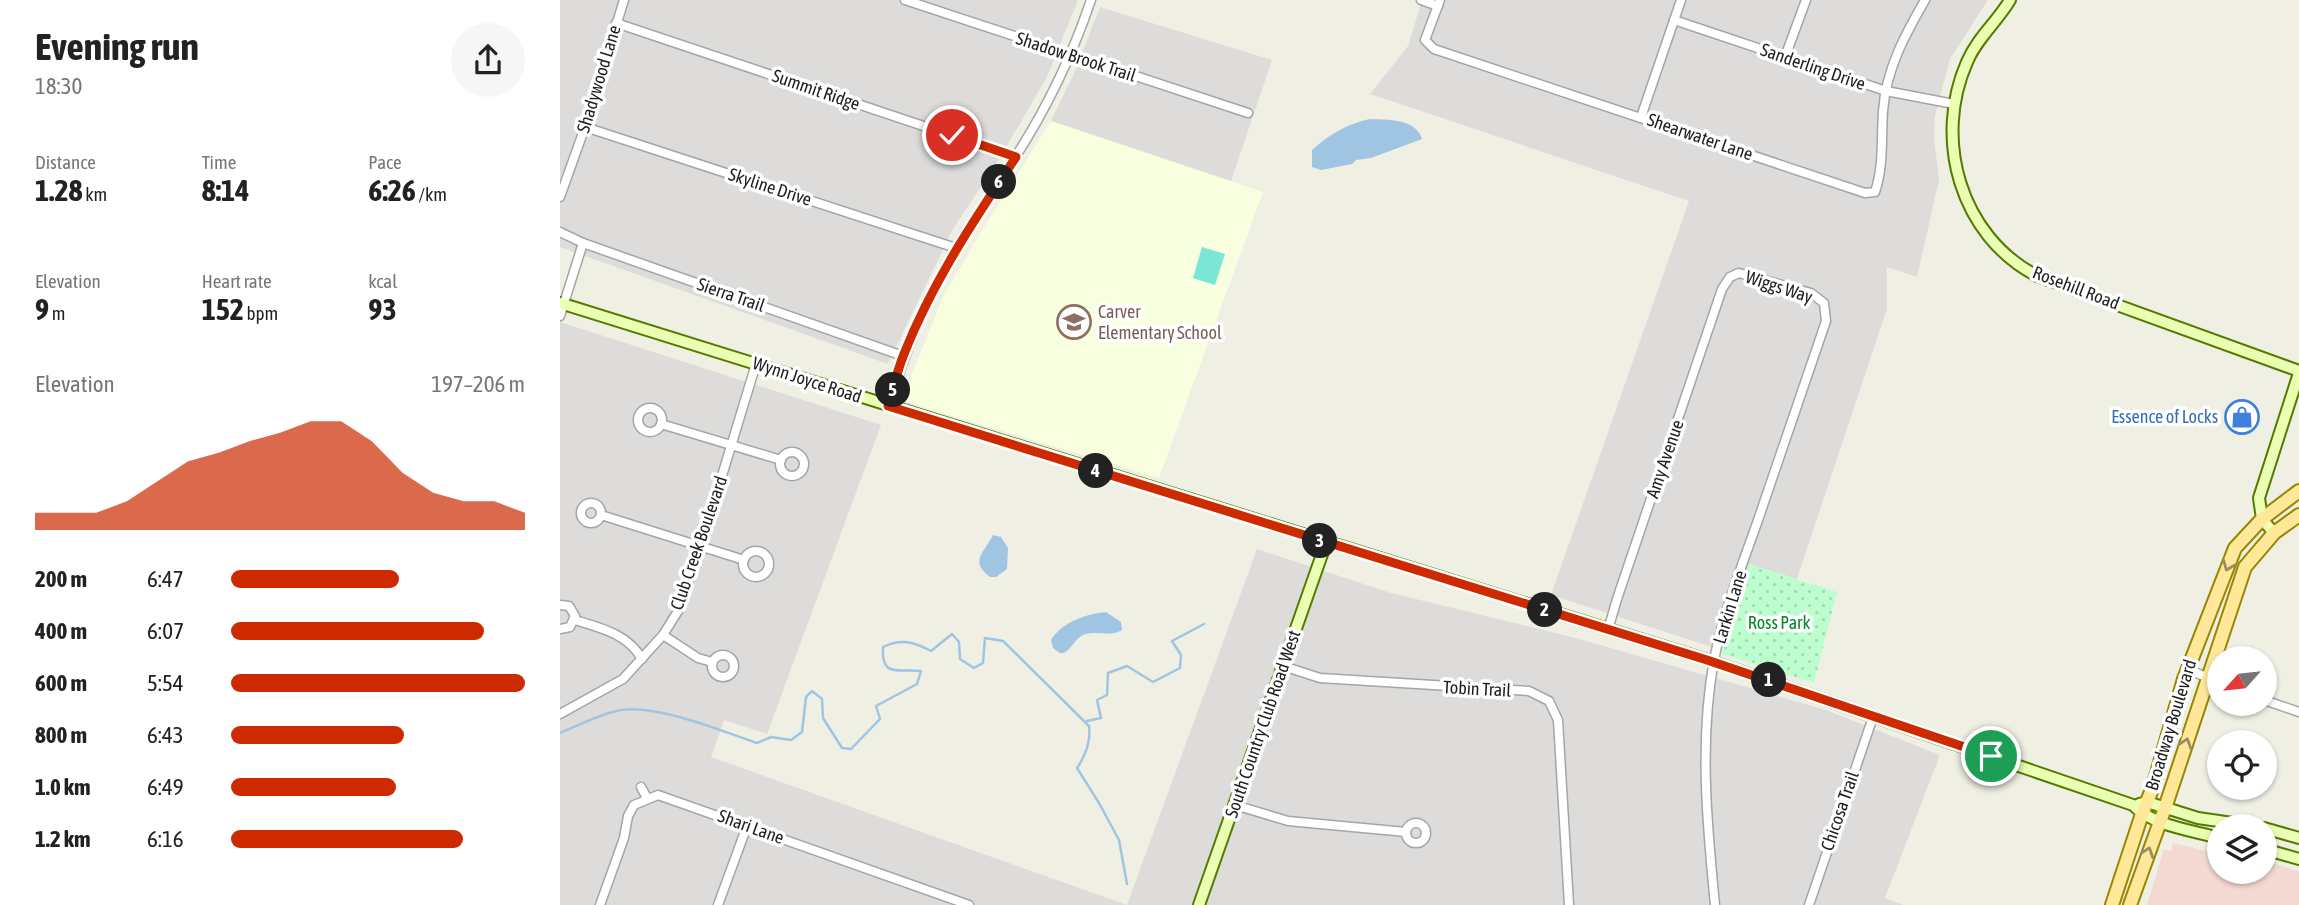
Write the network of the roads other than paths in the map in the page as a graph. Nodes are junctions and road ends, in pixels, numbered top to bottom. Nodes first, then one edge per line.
1 (624, 0) edge
2 (905, 0) edge
3 (1421, 0) edge
4 (1681, 0) edge
5 (1806, 0) edge
6 (1925, 0) edge
7 (2010, 0) edge
8 (1090, 2) edge
9 (1439, 3) edge
10 (1674, 20) junction
11 (616, 23) junction
12 (1069, 54) junction
13 (1785, 57) junction
14 (1886, 91) junction
15 (1954, 104) junction
16 (1248, 113) dead end
17 (1641, 117) junction
18 (585, 127) junction
19 (1016, 157) junction
20 (560, 197) edge
21 (560, 232) edge
22 (583, 243) junction
23 (956, 248) junction
24 (1722, 289) joint
25 (562, 304) edge
26 (560, 316) edge
27 (1826, 321) joint
28 (903, 356) junction
29 (756, 364) junction
30 (2299, 372) edge
31 (888, 406) junction
32 (661, 424) dead end
33 (732, 444) junction
34 (781, 460) dead end
35 (2299, 491) edge
36 (601, 515) dead end
37 (2299, 515) edge
38 (2262, 519) junction
39 (2274, 533) junction
40 (1326, 543) junction
41 (700, 548) junction
42 (744, 560) dead end
43 (560, 604) edge
44 (575, 620) junction
45 (560, 629) edge
46 (1608, 630) junction
47 (663, 635) junction
48 (2223, 646) edge
49 (642, 659) junction
50 (712, 662) dead end
51 (1714, 662) junction
52 (1283, 666) junction
53 (2188, 669) junction
54 (2207, 677) edge
55 (2207, 696) edge
56 (2277, 704) edge
57 (2299, 712) edge
58 (560, 714) edge
59 (1873, 717) junction
60 (641, 787) dead end
61 (647, 799) junction
62 (1235, 805) junction
63 (2140, 807) junction
64 (2165, 808) junction
65 (2207, 819) edge
66 (2159, 821) junction
67 (747, 826) junction
68 (1406, 832) dead end
69 (2277, 832) edge
70 (2207, 835) edge
71 (2299, 838) edge
72 (2277, 852) edge
73 (2298, 856) edge
74 (600, 905) edge
75 (718, 905) edge
76 (969, 905) edge
77 (1199, 905) edge
78 (1569, 905) edge
79 (1715, 905) edge
80 (1809, 905) edge
81 (2112, 905) edge
82 (2130, 905) edge

1 - 11 street, Shadywood Lane
2 - 12 street, Shadow Brook Trail
3 - 9 street
4 - 10 street
5 - 13 street
6 - 14 street
7 - 15 street, Rosehill Road
8 - 12 street
9 - 17 street, Shearwater Lane
10 - 13 street, Sanderling Drive
10 - 17 street
11 - 18 street, Shadywood Lane
11 - 19 street, Summit Ridge
12 - 16 street, Shadow Brook Trail
12 - 19 street
13 - 14 street, Sanderling Drive
14 - 15 street, Sanderling Drive
14 - 17 street, Shearwater Lane
15 - 30 street, Rosehill Road
18 - 20 street, Shadywood Lane
18 - 23 street, Skyline Drive
19 - 23 street
21 - 22 street, Sierra Trail
22 - 25 street
22 - 28 street, Sierra Trail
23 - 28 street
24 - 27 street, Wiggs Way
24 - 46 street, Amy Avenue
25 - 26 street
25 - 29 street, Wynn Joyce Road
27 - 51 street, Larkin Lane
28 - 31 street
29 - 31 street, Wynn Joyce Road
29 - 33 street, Club Creek Boulevard
30 - 38 street, Rosehill Road
31 - 40 street, Wynn Joyce Road
32 - 33 street
33 - 34 street
33 - 41 street, Club Creek Boulevard
35 - 38 main road, Broadway Boulevard
36 - 41 street
37 - 39 main road, Broadway Boulevard
38 - 39 street
38 -> 53 main road, Broadway Boulevard
39 - 48 main road, Broadway Boulevard
40 - 46 street, Wynn Joyce Road
40 - 52 street, South Country Club Road West
41 - 42 street
41 - 47 street, Club Creek Boulevard
43 - 44 street
44 - 45 street
44 - 49 street
46 - 51 street, Wynn Joyce Road
47 - 49 street, Club Creek Boulevard
47 - 50 street
49 - 58 street, Club Creek Boulevard
51 - 59 street, Wynn Joyce Road
51 - 79 street, Larkin Lane
52 - 62 street, South Country Club Road West
52 - 78 street, Tobin Trail
53 - 54 street
53 - 63 main road, Broadway Boulevard
64 -> 55 main road, Broadway Boulevard
56 - 57 street
59 - 63 street, Wynn Joyce Road
59 - 80 street, Chicosa Trail
60 - 61 street
61 - 67 street, Shari Lane
61 - 74 street
62 - 68 street
62 - 77 street, South Country Club Road West
63 - 64 street, Wynn Joyce Road
63 - 66 street, Wynn Joyce Road
63 - 81 main road, Broadway Boulevard
64 - 65 street, Wynn Joyce Road
64 - 66 main road, Broadway Boulevard
66 - 70 street, Wynn Joyce Road
82 -> 66 main road, Broadway Boulevard
67 - 75 street
67 - 76 street, Shari Lane
69 - 71 street
72 - 73 street

